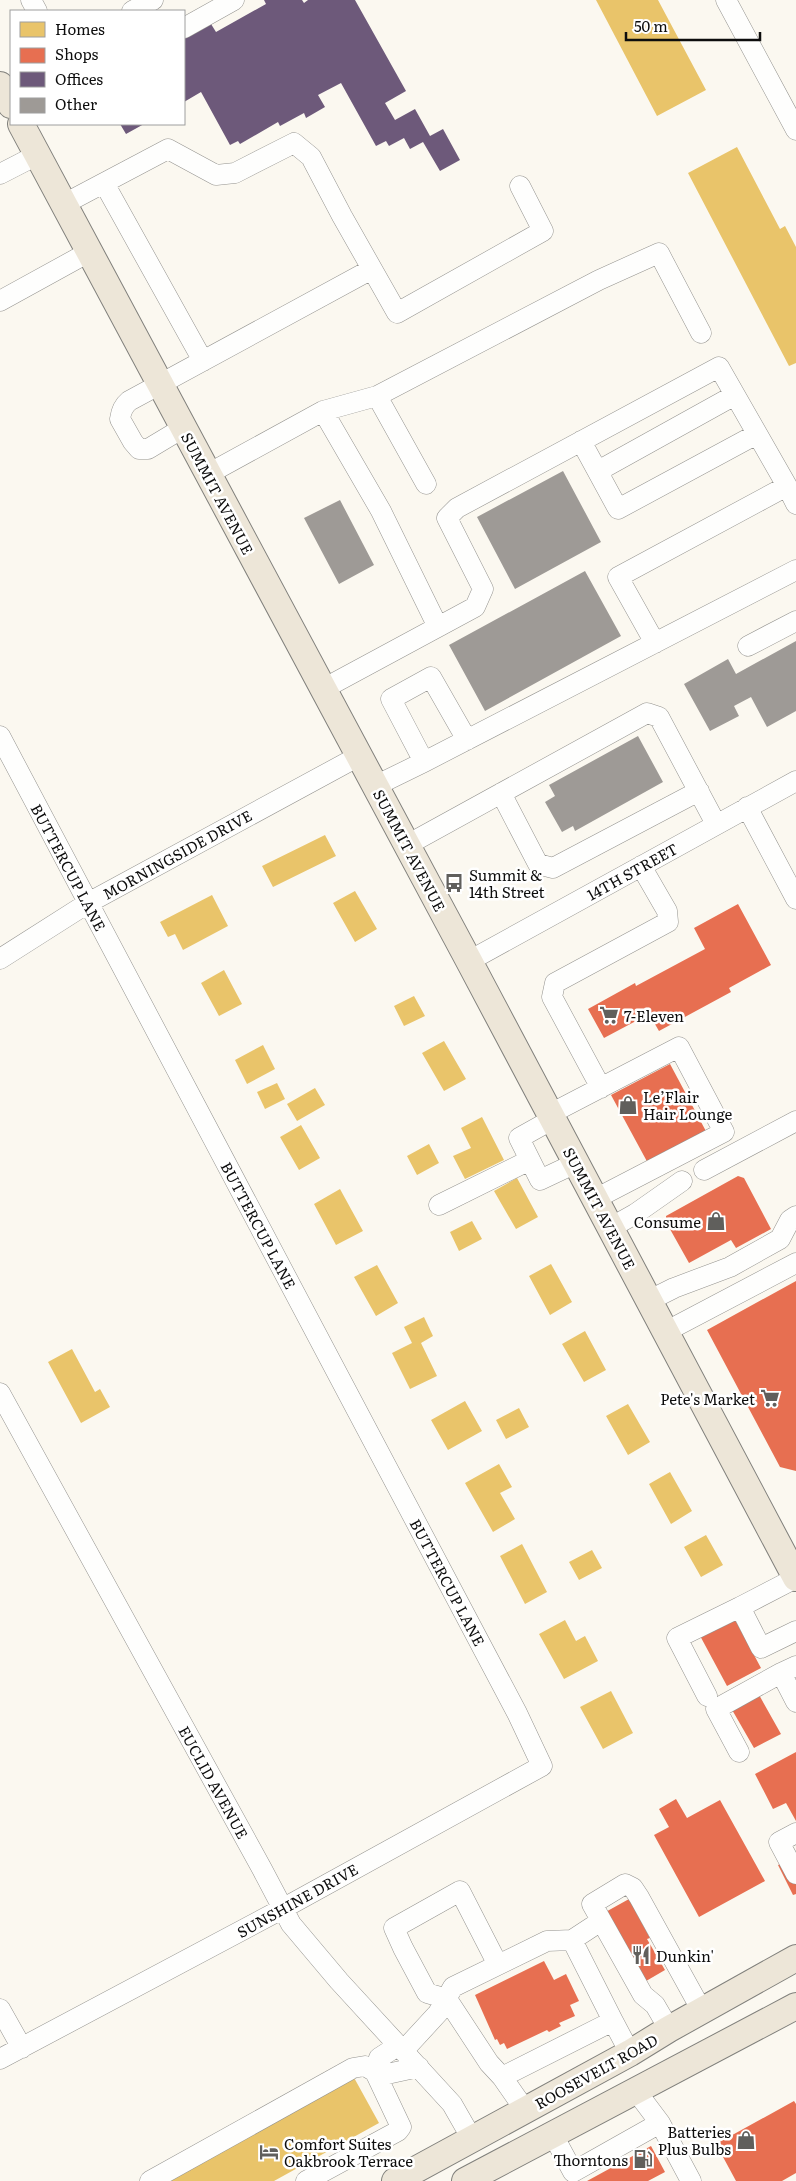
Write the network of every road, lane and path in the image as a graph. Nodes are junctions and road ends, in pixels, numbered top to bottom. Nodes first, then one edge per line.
1 (153, 0) edge
2 (234, 0) edge
3 (726, 0) edge
4 (134, 10) edge
5 (185, 27) edge
6 (0, 84) edge
7 (10, 103) edge
8 (22, 125) edge
9 (796, 130) edge
10 (37, 155) junction
11 (0, 174) edge
12 (104, 183) junction
13 (520, 186) dead end
14 (64, 204) junction
15 (89, 252) junction
16 (372, 269) junction
17 (0, 301) edge
18 (701, 333) dead end
19 (203, 361) junction
20 (160, 385) junction
21 (735, 395) junction
22 (377, 396) junction
23 (323, 411) junction
24 (183, 428) junction
25 (758, 434) junction
26 (581, 441) junction
27 (598, 472) junction
28 (208, 474) junction
29 (426, 484) dead end
30 (792, 495) edge
31 (796, 570) edge
32 (796, 621) edge
33 (438, 627) junction
34 (655, 643) junction
35 (748, 646) dead end
36 (323, 689) junction
37 (0, 736) edge
38 (467, 740) junction
39 (359, 756) junction
40 (424, 762) junction
41 (796, 781) edge
42 (375, 786) junction
43 (699, 791) junction
44 (501, 793) junction
45 (747, 807) junction
46 (716, 824) junction
47 (407, 845) junction
48 (641, 866) junction
49 (796, 900) edge
50 (88, 903) junction
51 (0, 959) edge
52 (469, 961) junction
53 (601, 1088) junction
54 (552, 1117) junction
55 (796, 1122) edge
56 (530, 1160) junction
57 (576, 1163) junction
58 (704, 1170) dead end
59 (682, 1181) dead end
60 (595, 1199) junction
61 (440, 1205) dead end
62 (796, 1216) edge
63 (610, 1228) junction
64 (796, 1263) edge
65 (648, 1301) junction
66 (666, 1332) junction
67 (0, 1393) edge
68 (796, 1578) edge
69 (740, 1607) junction
70 (796, 1631) edge
71 (789, 1670) edge
72 (707, 1696) dead end
73 (796, 1702) edge
74 (517, 1713) joint
75 (739, 1752) dead end
76 (796, 1833) edge
77 (796, 1874) edge
78 (282, 1909) junction
79 (601, 1921) junction
80 (572, 1940) junction
81 (796, 1958) edge
82 (498, 1965) junction
83 (447, 1999) junction
84 (0, 2009) edge
85 (794, 2009) edge
86 (702, 2011) junction
87 (613, 2021) junction
88 (669, 2029) junction
89 (22, 2048) junction
90 (402, 2048) junction
91 (630, 2053) junction
92 (0, 2060) edge
93 (419, 2067) junction
94 (375, 2072) junction
95 (502, 2077) junction
96 (636, 2091) junction
97 (525, 2110) junction
98 (660, 2123) junction
99 (553, 2135) junction
100 (472, 2139) junction
101 (495, 2174) edge
102 (567, 2176) edge
103 (150, 2181) edge
104 (306, 2181) edge
105 (395, 2181) edge
106 (465, 2181) edge
107 (691, 2181) edge

1 - 4 street
2 - 5 street
3 - 9 street
6 - 7 main road
8 - 10 main road, SUMMIT AVENUE
10 - 11 street
10 - 14 main road, SUMMIT AVENUE
12 - 14 street
12 - 16 street
12 - 19 street
13 - 16 street
14 - 15 main road, SUMMIT AVENUE
15 - 17 street
15 - 20 main road, SUMMIT AVENUE
16 - 19 street
18 - 22 street
19 - 20 street
20 - 24 main road, SUMMIT AVENUE
20 - 24 street
21 - 25 street
21 - 26 street
21 - 27 street
22 - 23 street
22 - 29 street
23 - 28 street
23 - 33 street
24 - 28 main road, SUMMIT AVENUE
25 - 27 street
25 - 30 street
26 - 27 street
26 - 33 street
28 - 36 main road, SUMMIT AVENUE
30 - 34 street
31 - 34 street
32 - 35 street
33 - 36 street
34 - 38 street
36 - 39 main road, SUMMIT AVENUE
37 - 50 street, BUTTERCUP LANE
38 - 40 street
38 - 40 street
39 - 42 main road, SUMMIT AVENUE
39 - 50 street, MORNINGSIDE DRIVE
40 - 42 street
41 - 45 street, 14TH STREET
42 - 47 main road, SUMMIT AVENUE
43 - 44 street
43 - 44 street
43 - 46 street
44 - 47 street
45 - 46 street, 14TH STREET
45 - 49 street
46 - 48 street, 14TH STREET
47 - 52 main road, SUMMIT AVENUE
48 - 52 street, 14TH STREET
48 - 53 street
50 - 51 street, MORNINGSIDE DRIVE
50 - 74 street, BUTTERCUP LANE
52 - 54 main road, SUMMIT AVENUE
53 - 54 street
53 - 60 street
54 - 56 street
54 - 57 main road, SUMMIT AVENUE
55 - 58 street
56 - 57 street
56 - 61 street
57 - 60 main road, SUMMIT AVENUE
59 - 63 street
60 - 63 main road, SUMMIT AVENUE
62 - 65 street
63 - 65 main road, SUMMIT AVENUE
64 - 66 street
65 - 66 main road, SUMMIT AVENUE
66 - 68 main road, SUMMIT AVENUE
67 - 78 street, EUCLID AVENUE
68 - 69 street
69 - 70 street
69 - 72 street
71 - 73 street
71 - 75 street
74 - 78 street, SUNSHINE DRIVE
76 - 77 street
78 - 89 street, SUNSHINE DRIVE
78 - 90 street, EUCLID AVENUE
79 - 80 street
79 - 86 street
79 - 88 street
80 - 82 street
80 - 87 street
81 - 86 main road, ROOSEVELT ROAD
82 - 83 street
82 - 83 street
83 - 90 street
83 - 95 street
84 - 89 street
85 - 96 main road
86 - 88 main road, ROOSEVELT ROAD
87 - 91 street
87 - 95 street
88 - 91 main road, ROOSEVELT ROAD
89 - 92 street, SUNSHINE DRIVE
90 - 93 street, EUCLID AVENUE
90 - 94 street
91 - 97 main road, ROOSEVELT ROAD
93 - 94 street
93 - 100 street, EUCLID AVENUE
94 - 103 street
94 - 104 street
95 - 97 street
96 - 98 street
96 - 99 main road
97 - 100 main road, ROOSEVELT ROAD
98 - 102 street
98 - 107 street
99 - 101 main road
99 - 102 street
100 - 105 main road, ROOSEVELT ROAD
101 - 106 main road

